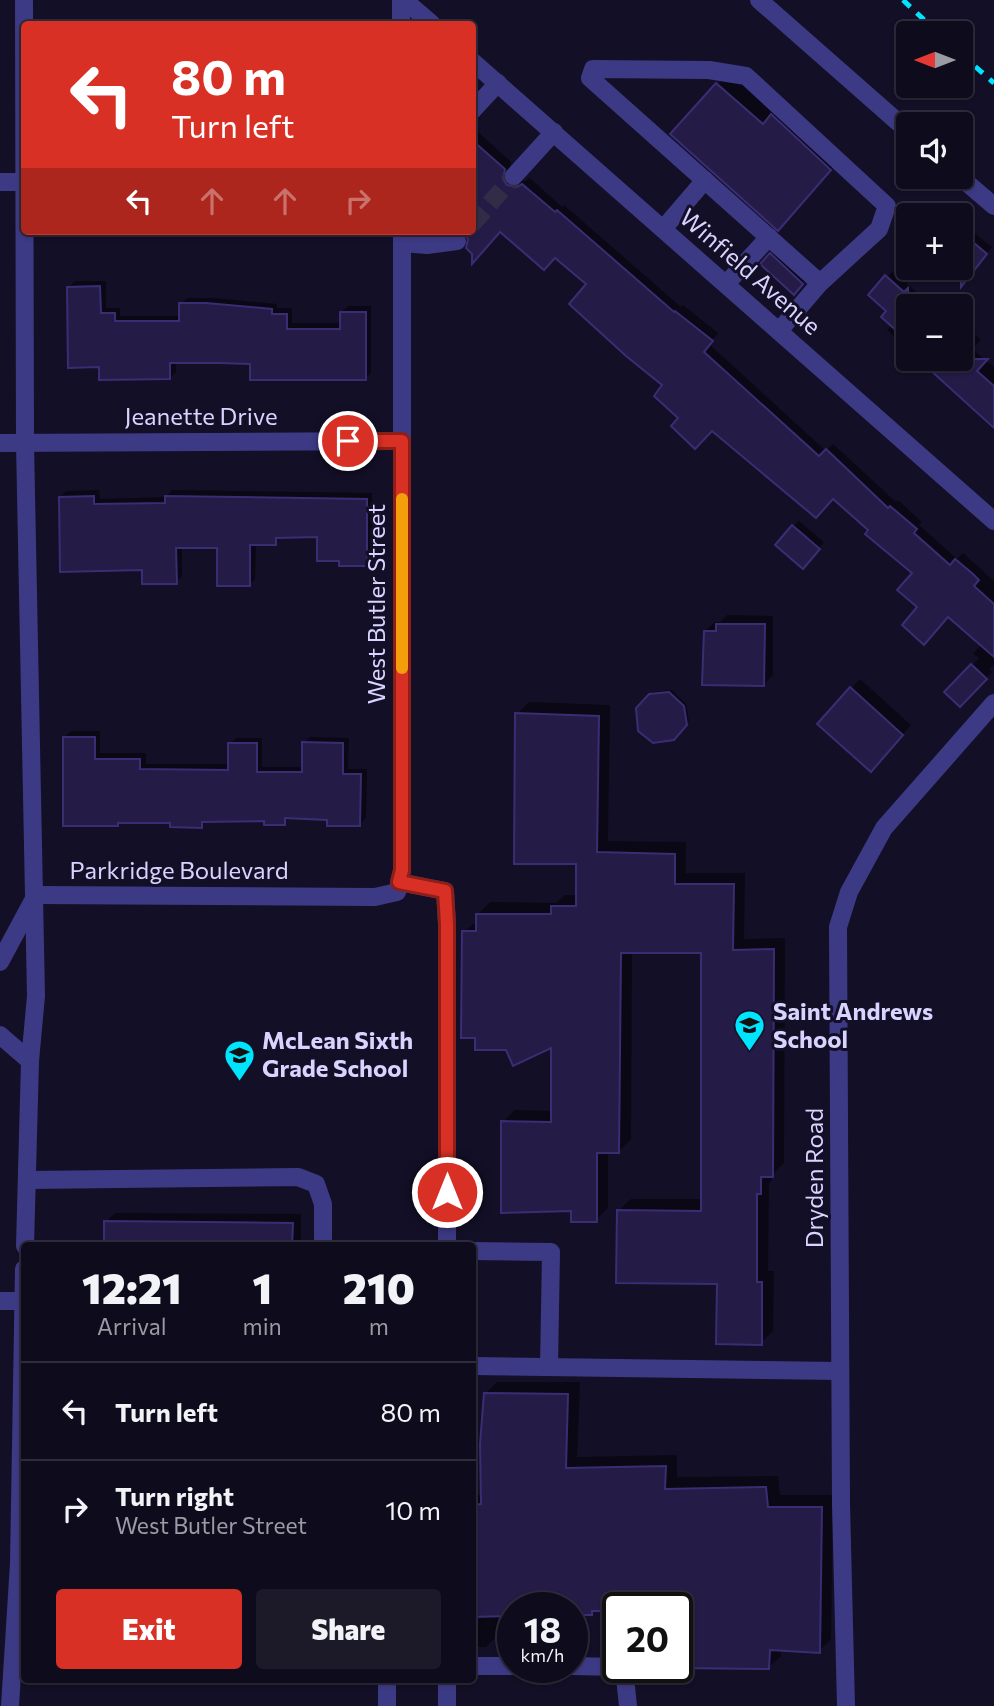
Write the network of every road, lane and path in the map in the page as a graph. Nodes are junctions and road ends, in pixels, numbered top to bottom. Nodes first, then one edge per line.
1 (24, 0) edge
2 (403, 0) edge
3 (759, 0) edge
4 (24, 21) edge
5 (401, 21) edge
6 (428, 21) edge
7 (476, 64) edge
8 (498, 83) junction
9 (476, 107) edge
10 (896, 120) edge
11 (554, 132) junction
12 (514, 176) tunnel mouth
13 (705, 180) junction
14 (0, 182) edge
15 (21, 182) edge
16 (973, 188) edge
17 (994, 206) edge
18 (663, 229) junction
19 (24, 235) edge
20 (402, 237) edge
21 (769, 237) junction
22 (457, 241) dead end
23 (820, 283) junction
24 (726, 284) junction
25 (779, 331) junction
26 (402, 441) junction
27 (0, 443) edge
28 (24, 443) junction
29 (994, 521) edge
30 (994, 703) edge
31 (398, 887) junction
32 (36, 895) junction
33 (0, 961) edge
34 (0, 1035) edge
35 (30, 1062) junction
36 (27, 1180) junction
37 (25, 1242) edge
38 (323, 1242) edge
39 (447, 1242) edge
40 (476, 1251) edge
41 (0, 1301) edge
42 (21, 1301) edge
43 (476, 1366) edge
44 (549, 1367) junction
45 (840, 1370) junction
46 (21, 1458) edge
47 (476, 1666) edge
48 (497, 1666) edge
49 (387, 1683) edge
50 (447, 1683) edge
51 (626, 1683) edge
52 (10, 1706) edge
53 (387, 1706) edge
54 (447, 1706) edge
55 (628, 1706) edge
56 (846, 1706) edge

1 - 4 street
2 - 5 street
2 - 6 street
3 - 10 street
7 - 8 street, Winfield Avenue
8 - 9 street
8 - 11 street, Winfield Avenue
11 - 12 street
11 - 18 street, Winfield Avenue
13 - 18 street
13 - 21 street
13 - 23 street
14 - 15 street
16 - 17 street
18 - 24 street, Winfield Avenue
19 - 28 street
20 - 22 street
20 - 26 street, West Butler Street
21 - 23 street
21 - 24 street
23 - 25 street
24 - 25 street, Winfield Avenue
25 - 29 street, Winfield Avenue
26 - 28 street, Jeanette Drive
26 - 31 street, West Butler Street
27 - 28 street, Jeanette Drive
28 - 32 street
30 - 45 street, Dryden Road
31 - 32 street, Parkridge Boulevard
31 - 39 street, Parkridge Boulevard
32 - 33 street, Parkridge Boulevard
32 - 35 street
34 - 35 street
35 - 36 street
36 - 37 street
36 - 38 street
40 - 44 street
41 - 42 street
43 - 44 street
44 - 45 street
45 - 56 street, Dryden Road
46 - 52 street
47 - 48 street
49 - 53 street
50 - 54 street
51 - 55 street

